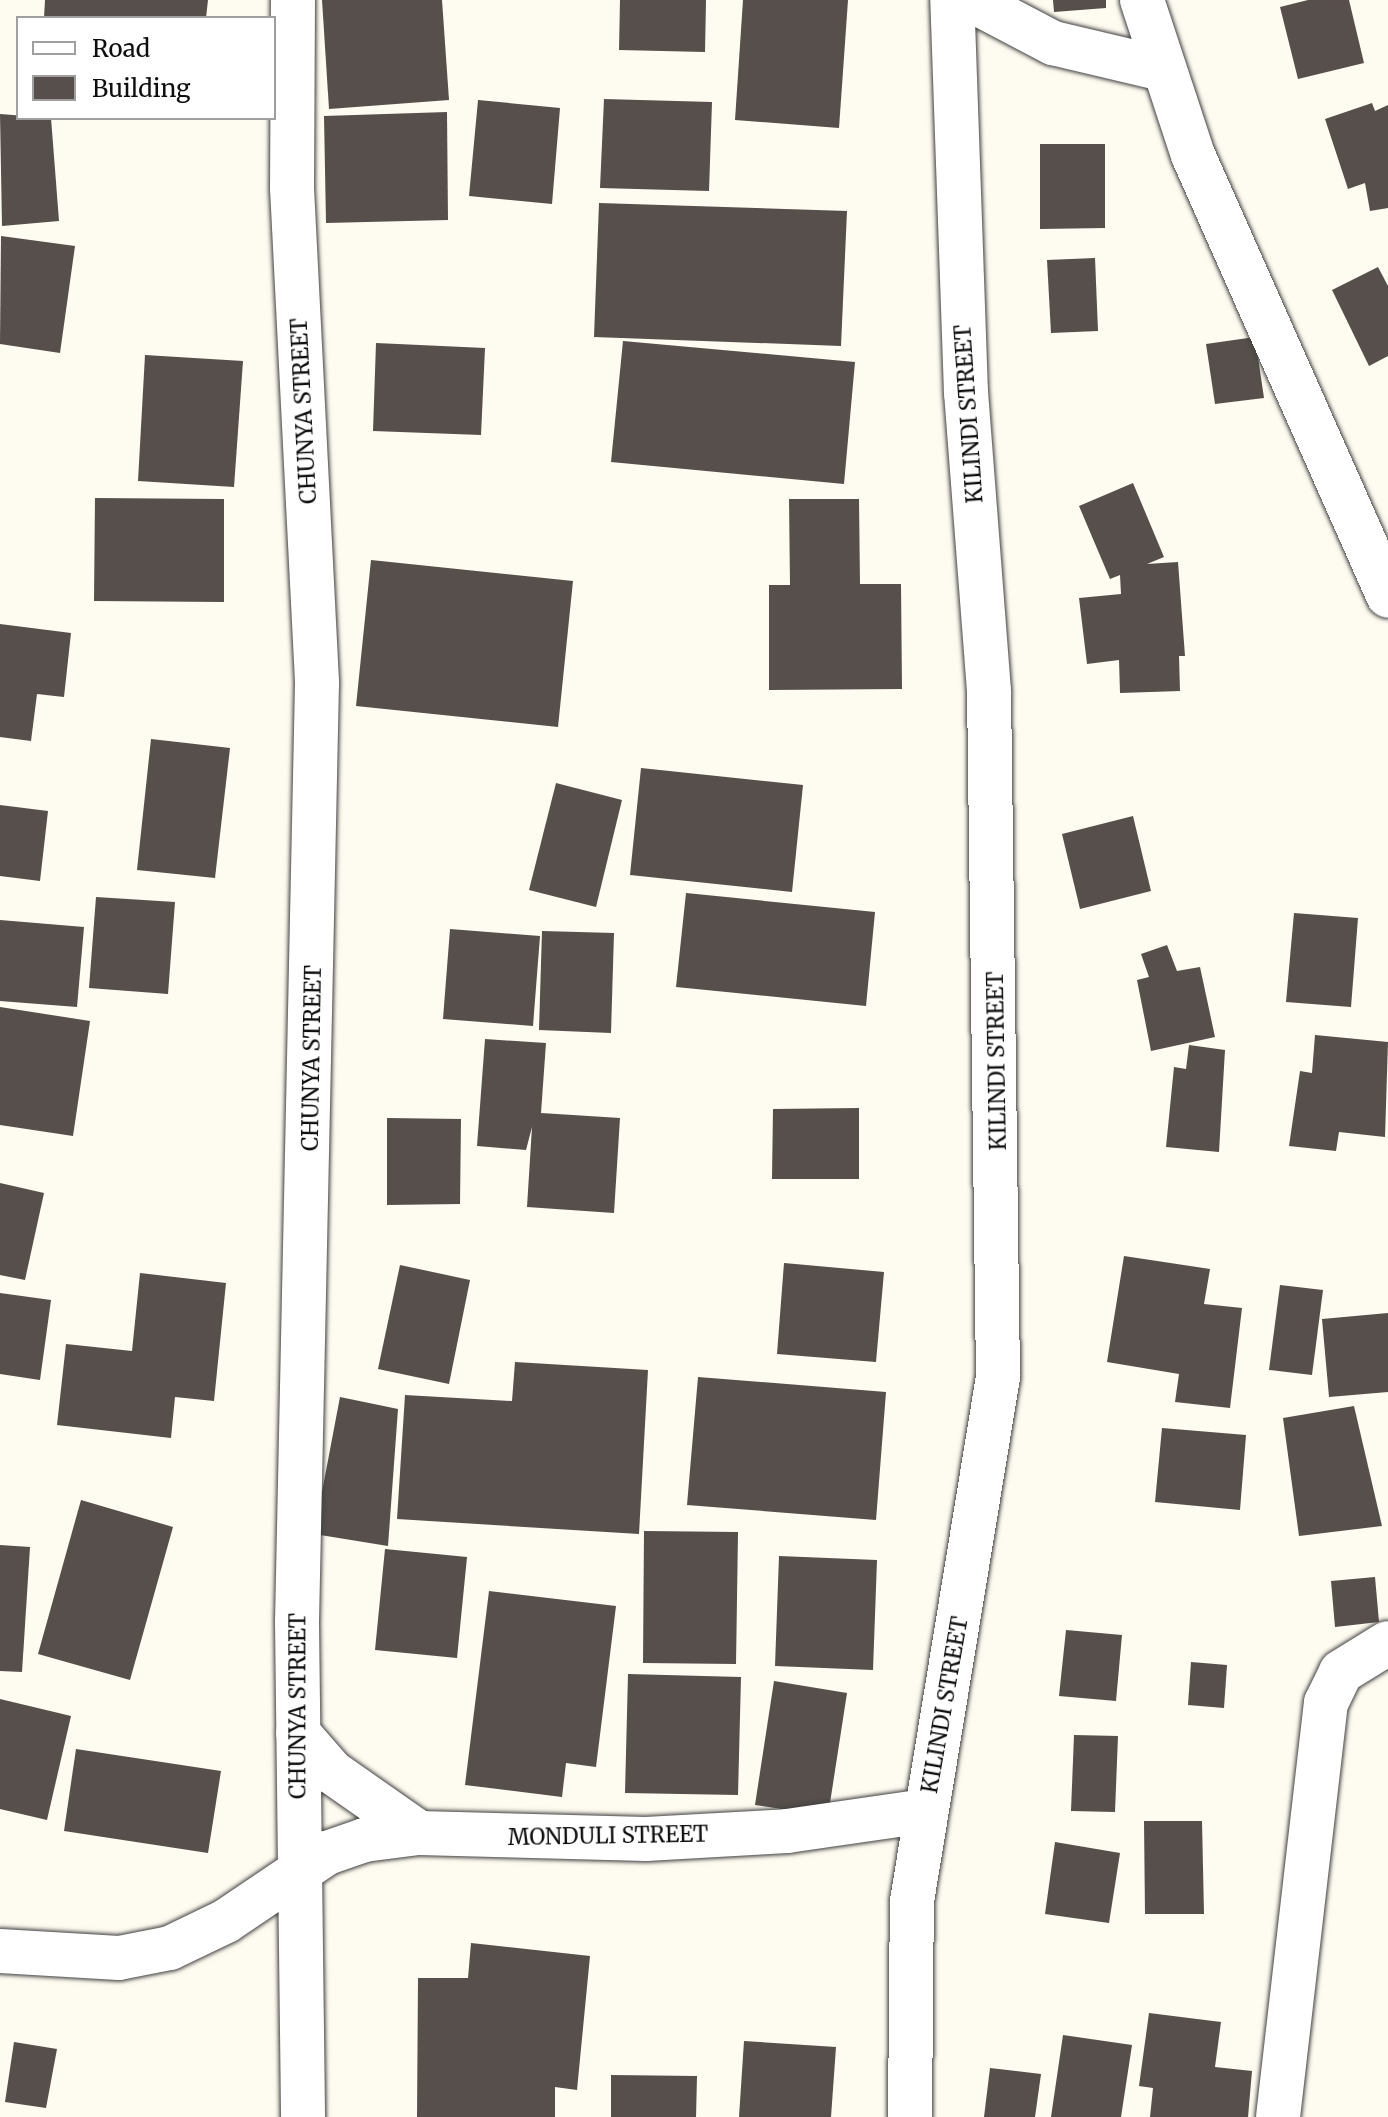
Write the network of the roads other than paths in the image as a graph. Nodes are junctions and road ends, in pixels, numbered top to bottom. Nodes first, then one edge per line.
1 (293, 0) edge
2 (952, 0) edge
3 (971, 0) edge
4 (1142, 0) edge
5 (1163, 69) junction
6 (1388, 596) edge
7 (1388, 1643) edge
8 (298, 1733) junction
9 (926, 1811) junction
10 (419, 1833) junction
11 (299, 1874) junction
12 (0, 1951) edge
13 (303, 2117) edge
14 (910, 2117) edge
15 (1278, 2117) edge

1 - 8 street, CHUNYA STREET
2 - 9 street, KILINDI STREET
3 - 5 street
4 - 5 street
5 - 6 street
7 - 15 street
8 - 10 street
8 - 11 street, CHUNYA STREET
9 - 10 street, MONDULI STREET
9 - 14 street, KILINDI STREET
10 - 11 street, MONDULI STREET
11 - 12 street, MONDULI STREET
11 - 13 street, CHUNYA STREET

